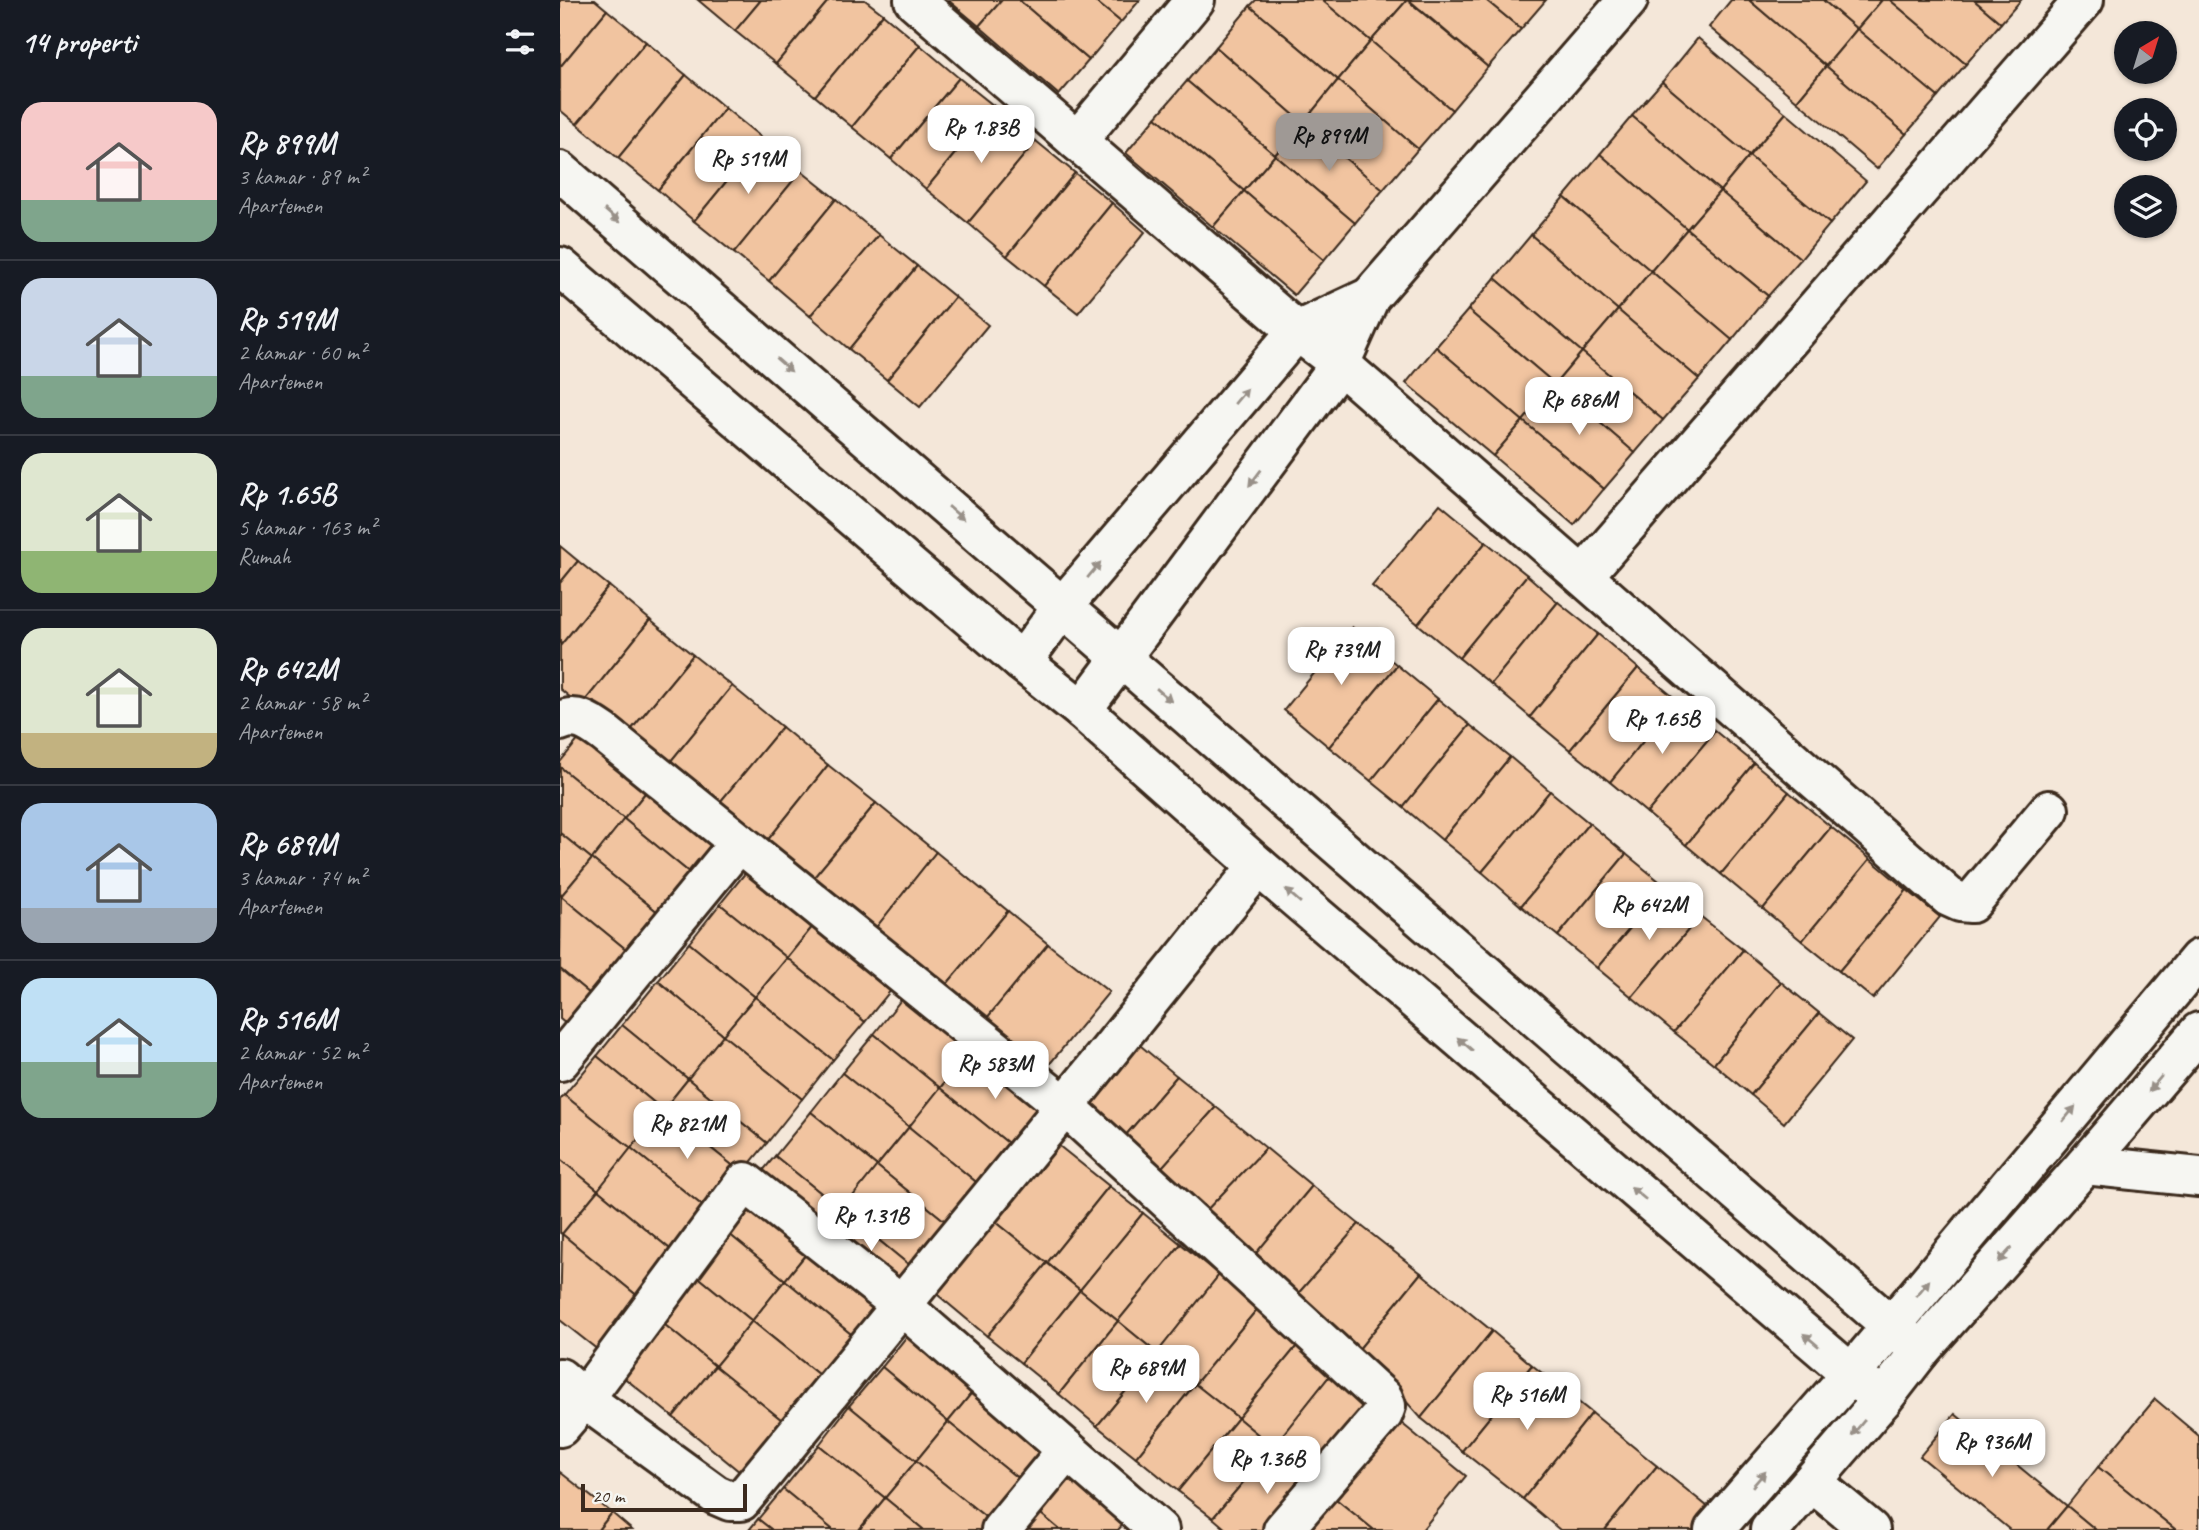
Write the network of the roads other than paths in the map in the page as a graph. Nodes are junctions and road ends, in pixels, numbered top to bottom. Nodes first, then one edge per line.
1 (914, 0) edge
2 (1195, 0) edge
3 (1628, 0) edge
4 (2084, 0) edge
5 (1077, 141) junction
6 (560, 171) edge
7 (564, 279) edge
8 (1370, 297) junction
9 (1297, 331) junction
10 (1340, 364) junction
11 (1584, 575) junction
12 (1063, 606) junction
13 (1121, 657) junction
14 (1022, 662) junction
15 (1082, 710) junction
16 (560, 721) edge
17 (2049, 810) dead end
18 (739, 843) junction
19 (1258, 866) junction
20 (2199, 960) edge
21 (2199, 1032) edge
22 (560, 1061) edge
23 (1065, 1107) junction
24 (2085, 1165) junction
25 (2199, 1177) edge
26 (901, 1305) junction
27 (1891, 1325) junction
28 (1920, 1351) junction
29 (1851, 1374) junction
30 (1882, 1399) junction
31 (568, 1402) edge
32 (1067, 1450) junction
33 (1812, 1482) junction
34 (1001, 1530) edge
35 (1158, 1530) edge
36 (1283, 1530) edge
37 (1714, 1530) edge
38 (1770, 1530) edge
39 (1870, 1530) edge

1 - 5 street
2 - 5 street
3 - 8 street
4 - 11 street
5 - 9 street
6 -> 12 street
7 - 14 street
8 - 9 street
8 - 10 street
9 - 10 street
12 -> 9 street
10 - 11 street
10 -> 13 street
11 - 17 street
12 - 13 street
12 - 14 street
13 - 15 street
13 -> 27 street
14 - 15 street
15 - 19 street
16 - 18 street
18 - 22 street
18 - 23 street
19 - 23 street
29 -> 19 street
27 -> 20 street
21 -> 24 street
23 - 26 street
23 - 36 street
24 - 25 street
24 -> 28 street
26 - 31 street
26 - 31 street
26 - 32 street
27 - 28 street
27 - 29 street
28 - 30 street
29 - 30 street
37 -> 29 street
30 -> 33 street
32 - 34 street
32 - 35 street
33 - 38 street
33 - 39 street

